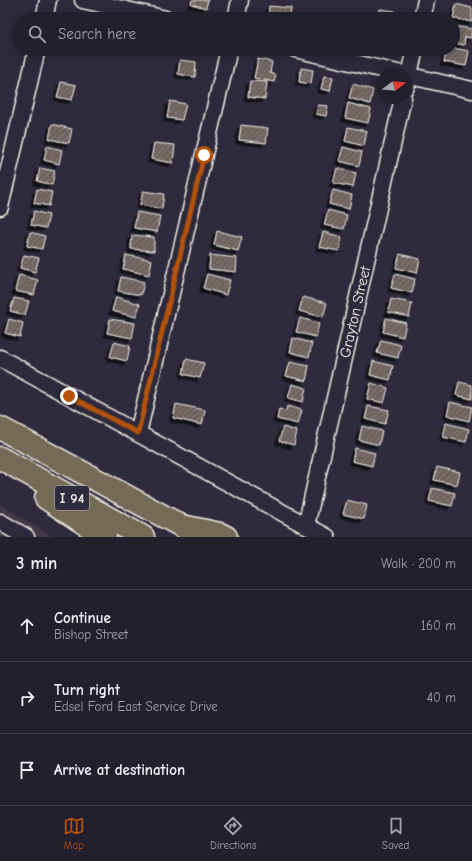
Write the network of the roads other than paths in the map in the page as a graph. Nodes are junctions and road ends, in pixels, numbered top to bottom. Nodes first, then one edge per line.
1 (48, 0) edge
2 (83, 0) edge
3 (240, 0) edge
4 (426, 0) edge
5 (45, 12) edge
6 (135, 12) edge
7 (237, 12) edge
8 (423, 12) edge
9 (35, 56) edge
10 (227, 56) edge
11 (322, 56) edge
12 (413, 56) edge
13 (409, 68) edge
14 (376, 70) edge
15 (412, 79) edge
16 (472, 90) edge
17 (402, 104) edge
18 (0, 206) edge
19 (0, 358) edge
20 (0, 428) edge
21 (138, 433) junction
22 (0, 458) edge
23 (0, 464) edge
24 (182, 526) junction
25 (306, 526) junction
26 (4, 529) edge
27 (26, 537) edge
28 (105, 537) edge
29 (143, 537) edge
30 (202, 537) edge
31 (226, 537) edge
32 (327, 537) edge

1 - 5 street
2 - 6 street
3 - 7 street
4 - 8 street
9 - 18 street
10 - 21 street
11 - 14 street
12 - 13 street
15 - 16 street
17 - 25 street, Grayton Street
19 - 21 street
20 - 24 highway, I 94
21 - 25 street
22 - 29 highway, I 94
23 - 28 highway
24 - 30 highway, I 94
24 - 31 highway
25 - 32 street
26 - 27 street

